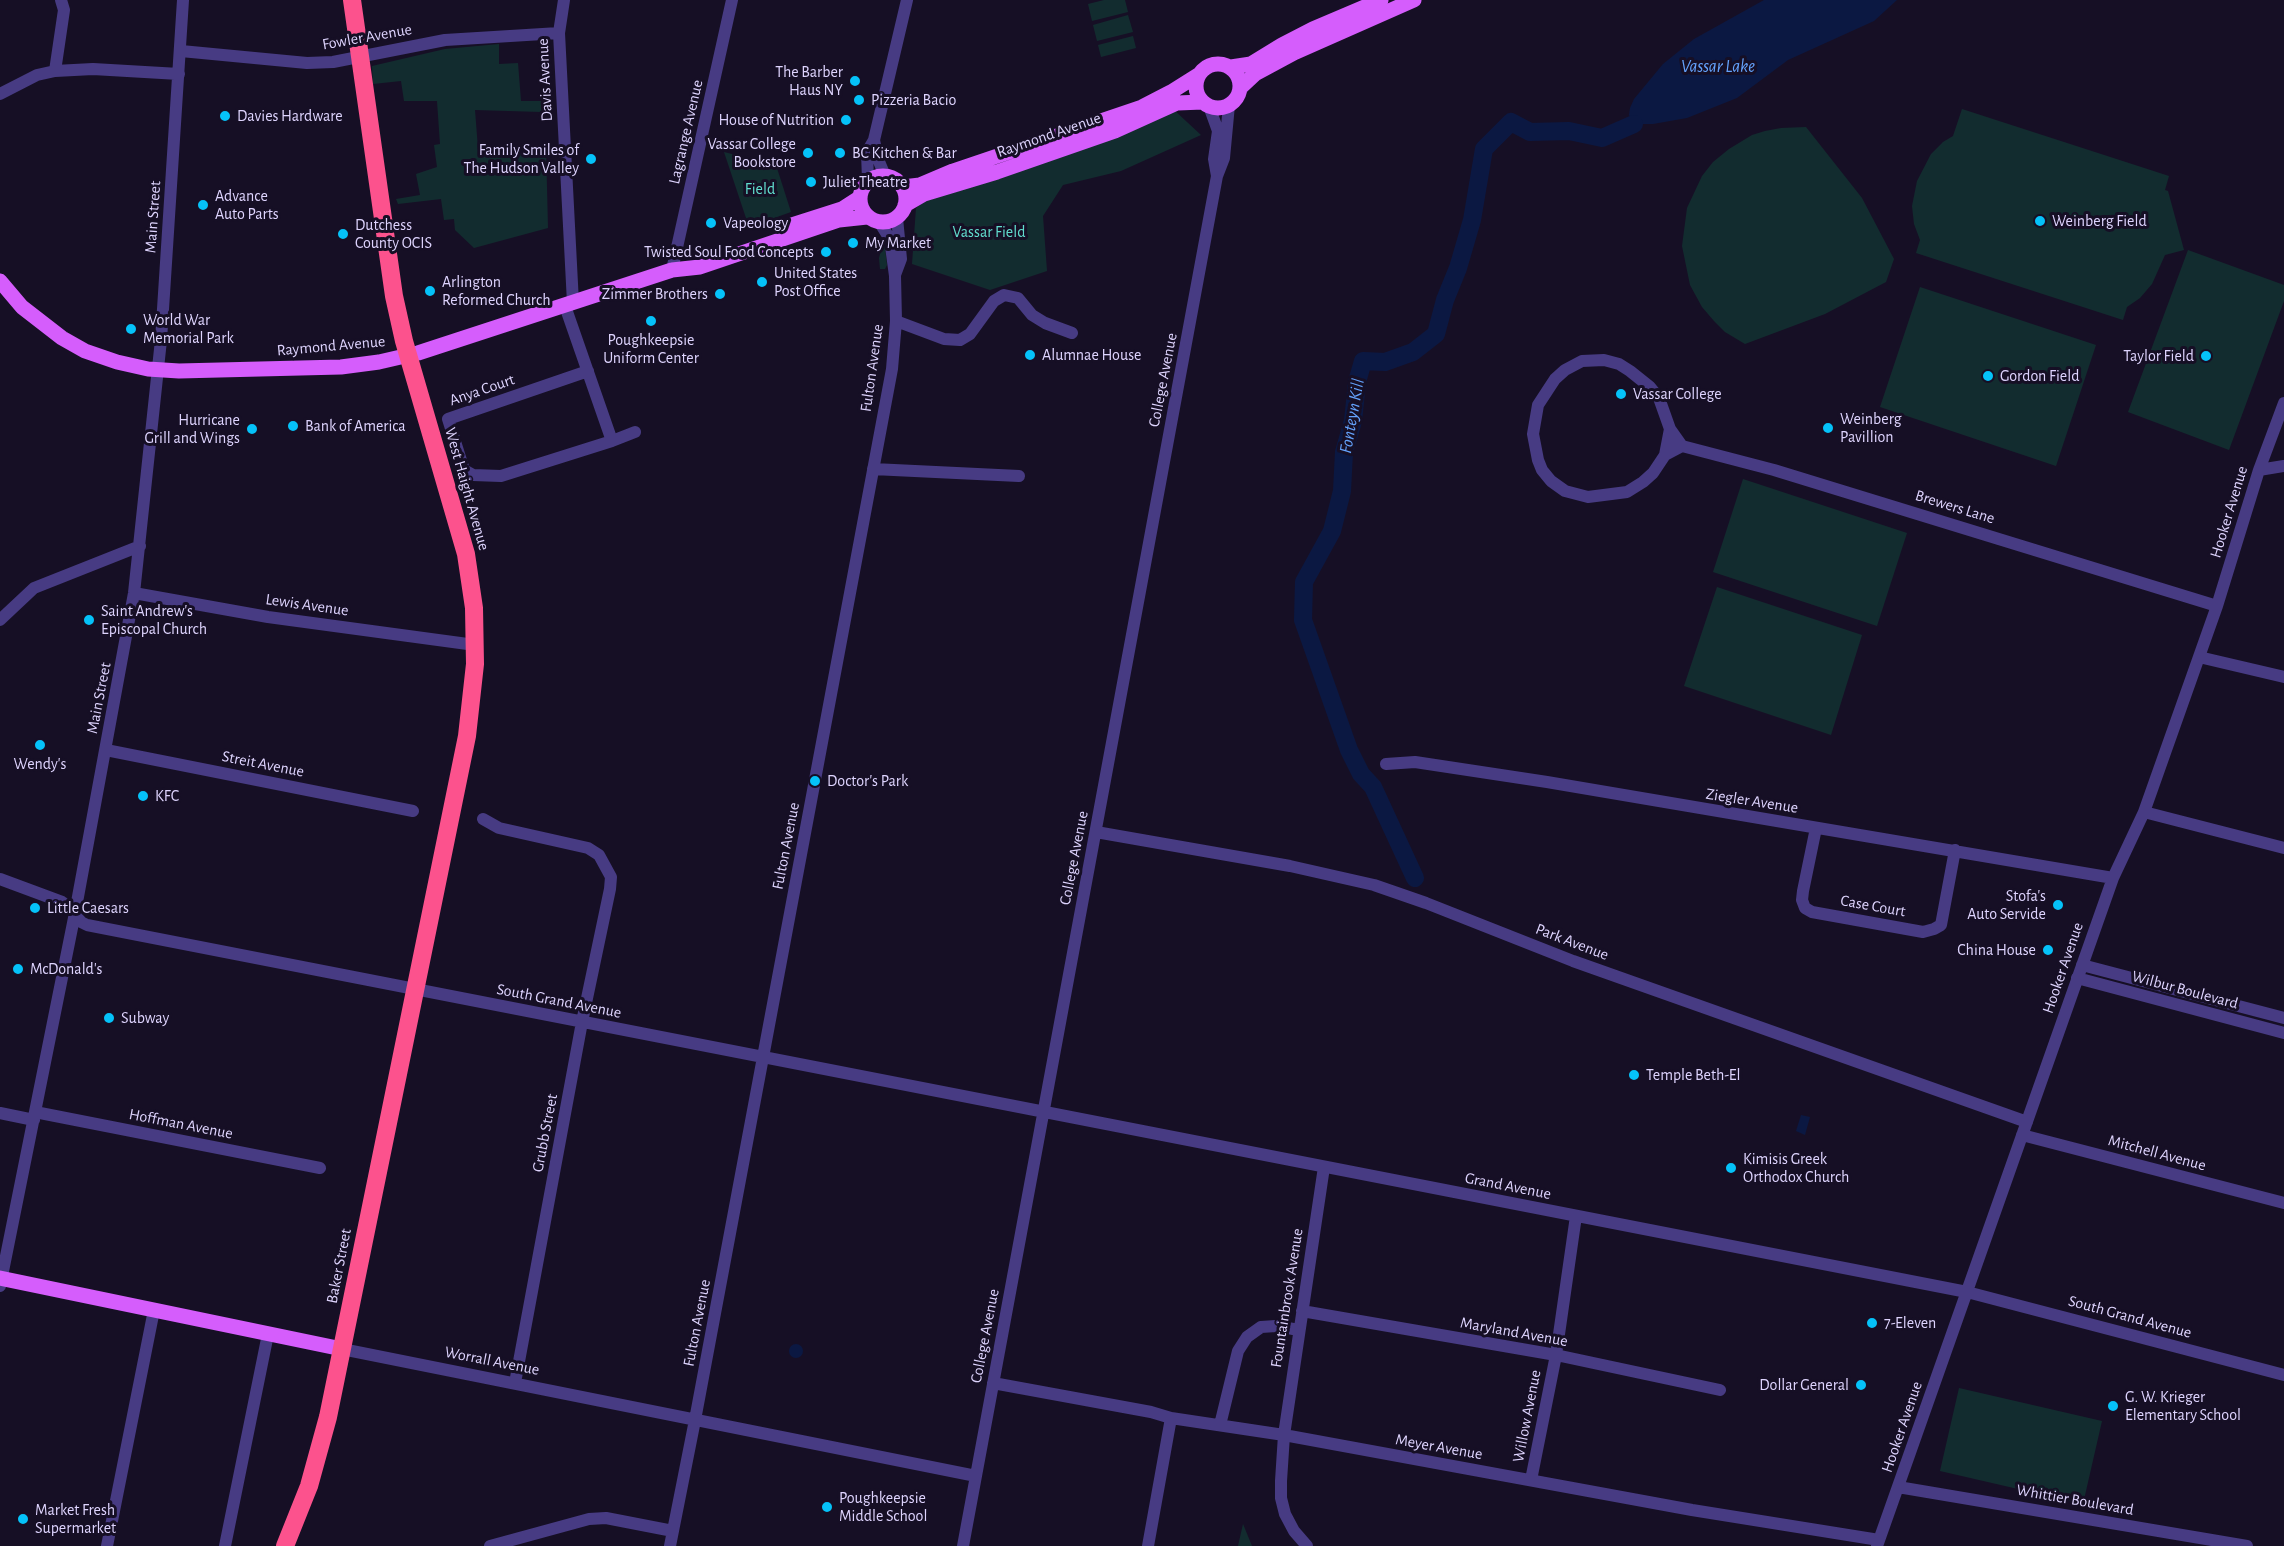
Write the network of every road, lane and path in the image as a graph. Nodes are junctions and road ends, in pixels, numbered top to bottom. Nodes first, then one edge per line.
1 (61, 0) edge
2 (183, 0) edge
3 (352, 0) edge
4 (564, 0) edge
5 (732, 0) edge
6 (907, 0) edge
7 (1381, 0) edge
8 (1414, 0) edge
9 (559, 33) junction
10 (181, 51) junction
11 (360, 57) junction
12 (1231, 67) junction
13 (55, 71) junction
14 (180, 74) junction
15 (1198, 75) junction
16 (1240, 88) junction
17 (0, 94) edge
18 (1206, 104) junction
19 (1229, 105) junction
20 (874, 140) junction
21 (885, 176) junction
22 (1217, 176) junction
23 (868, 180) junction
24 (903, 187) junction
25 (859, 198) junction
26 (901, 211) junction
27 (873, 220) junction
28 (672, 270) junction
29 (895, 276) junction
30 (0, 281) edge
31 (569, 304) junction
32 (896, 321) junction
33 (1072, 333) dead end
34 (408, 356) junction
35 (159, 370) junction
36 (588, 371) junction
37 (2284, 403) edge
38 (1670, 429) junction
39 (634, 432) dead end
40 (612, 441) junction
41 (1682, 446) junction
42 (1665, 455) junction
43 (2284, 466) edge
44 (873, 469) junction
45 (2259, 470) junction
46 (1019, 476) dead end
47 (140, 546) junction
48 (134, 593) junction
49 (2217, 606) junction
50 (0, 620) edge
51 (475, 645) junction
52 (2199, 657) junction
53 (2284, 677) edge
54 (106, 750) junction
55 (1386, 764) dead end
56 (413, 811) dead end
57 (2144, 812) junction
58 (483, 819) dead end
59 (1816, 828) junction
60 (1096, 832) junction
61 (2284, 848) edge
62 (1955, 850) junction
63 (2113, 878) junction
64 (0, 879) edge
65 (75, 913) junction
66 (2082, 965) junction
67 (2077, 978) junction
68 (416, 990) junction
69 (2284, 1018) edge
70 (582, 1022) junction
71 (2284, 1033) edge
72 (763, 1057) junction
73 (1043, 1112) junction
74 (0, 1113) edge
75 (35, 1116) junction
76 (2027, 1122) junction
77 (2022, 1135) junction
78 (1324, 1167) junction
79 (320, 1168) dead end
80 (2284, 1203) edge
81 (1576, 1216) junction
82 (0, 1281) edge
83 (1967, 1292) junction
84 (154, 1310) junction
85 (1302, 1311) junction
86 (1299, 1330) junction
87 (268, 1334) junction
88 (342, 1349) junction
89 (1556, 1355) junction
90 (2284, 1375) edge
91 (515, 1383) junction
92 (993, 1383) junction
93 (1720, 1390) dead end
94 (1171, 1418) junction
95 (695, 1420) junction
96 (1220, 1425) junction
97 (1284, 1436) junction
98 (976, 1476) junction
99 (1531, 1480) junction
100 (1898, 1487) junction
101 (673, 1531) junction
102 (287, 1543) edge
103 (1878, 1543) edge
104 (107, 1546) edge
105 (225, 1546) edge
106 (490, 1546) edge
107 (670, 1546) edge
108 (963, 1546) edge
109 (1148, 1546) edge
110 (1307, 1546) edge
111 (2247, 1546) edge

1 - 13 street
2 - 10 street, Main Street
3 - 11 highway, West Haight Avenue
4 - 9 street, Davis Avenue
5 - 28 street, Lagrange Avenue
6 - 20 street
7 - 12 main road
8 - 16 main road
9 - 11 street, Fowler Avenue
9 - 31 street, Davis Avenue
10 - 11 street, Fowler Avenue
10 - 14 street, Main Street
11 - 34 highway, West Haight Avenue
12 - 15 main road
12 - 16 main road
13 - 14 street
13 - 17 street
14 - 35 street, Main Street
15 - 18 main road
15 - 24 main road, Raymond Avenue
16 - 19 main road
18 - 19 main road
18 - 22 street, College Avenue
18 - 26 main road, Raymond Avenue
19 - 22 street, College Avenue
20 - 21 street
20 - 23 street
21 - 23 main road
21 - 24 main road
22 - 60 street, College Avenue
23 - 25 main road
24 - 26 main road
25 - 27 main road
25 - 28 main road, Raymond Avenue
26 - 27 main road
26 - 29 street, Fulton Avenue
27 - 28 main road, Raymond Avenue
27 - 29 street, Fulton Avenue
28 - 31 main road, Raymond Avenue
29 - 32 street, Fulton Avenue
30 - 35 main road, Raymond Avenue
31 - 34 main road, Raymond Avenue
31 - 36 street, Davis Avenue
32 - 33 street
32 - 44 street, Fulton Avenue
34 - 35 main road, Raymond Avenue
34 - 51 highway, West Haight Avenue
35 - 47 street, Main Street
36 - 40 street, Davis Avenue
36 - 40 street, Anya Court
37 - 45 street, Hooker Avenue
38 - 41 street
38 - 42 street
38 - 42 street
39 - 40 street, Anya Court
41 - 42 street
41 - 49 street, Brewers Lane
43 - 45 street
44 - 46 street
44 - 72 street, Fulton Avenue
45 - 49 street, Hooker Avenue
47 - 48 street, Main Street
47 - 50 street
48 - 51 street, Lewis Avenue
48 - 54 street, Main Street
49 - 52 street, Hooker Avenue
51 - 68 highway, West Haight Avenue
52 - 53 street
52 - 57 street, Hooker Avenue
54 - 56 street, Streit Avenue
54 - 65 street, Main Street
55 - 59 street, Ziegler Avenue
57 - 61 street
57 - 63 street, Hooker Avenue
58 - 70 street, Grubb Street
59 - 62 street, Ziegler Avenue
59 - 62 street, Case Court
60 - 73 street, College Avenue
60 - 76 street, Park Avenue
62 - 63 street, Ziegler Avenue
63 - 66 street, Hooker Avenue
64 - 65 street, South Grand Avenue
65 - 68 street, South Grand Avenue
65 - 75 street, Main Street
66 - 67 street, Hooker Avenue
66 - 69 street, Wilbur Boulevard
67 - 71 street, Wilbur Boulevard
67 - 76 street, Hooker Avenue
68 - 70 street, South Grand Avenue
68 - 88 highway, Baker Street
70 - 72 street, South Grand Avenue
70 - 91 street, Grubb Street
72 - 73 street, South Grand Avenue
72 - 95 street, Fulton Avenue
73 - 78 street, Grand Avenue
73 - 92 street, College Avenue
74 - 75 street, Hoffman Avenue
75 - 79 street, Hoffman Avenue
75 - 82 street, Main Street
76 - 77 street, Hooker Avenue
77 - 80 street, Mitchell Avenue
77 - 83 street, Hooker Avenue
78 - 81 street, Grand Avenue
78 - 85 street, Fountainbrook Avenue
81 - 83 street, Grand Avenue
81 - 89 street, Willow Avenue
82 - 84 main road, Worrall Avenue
83 - 90 street, South Grand Avenue
83 - 100 street, Hooker Avenue
84 - 87 main road, Worrall Avenue
84 - 104 street
85 - 86 street, Fountainbrook Avenue
85 - 89 street, Maryland Avenue
86 - 96 street
86 - 97 street, Fountainbrook Avenue
87 - 88 main road, Worrall Avenue
87 - 105 street
88 - 91 street, Worrall Avenue
88 - 102 highway, Baker Street
89 - 93 street, Maryland Avenue
89 - 99 street, Willow Avenue
91 - 95 street, Worrall Avenue
92 - 94 street, Meyer Avenue
92 - 98 street, College Avenue
94 - 96 street, Meyer Avenue
94 - 109 street
95 - 98 street, Worrall Avenue
95 - 101 street, Fulton Avenue
96 - 97 street, Meyer Avenue
97 - 99 street, Meyer Avenue
97 - 110 street, Fountainbrook Avenue
98 - 108 street, College Avenue
99 - 103 street, Meyer Avenue
100 - 103 street, Hooker Avenue
100 - 111 street, Whittier Boulevard
101 - 106 street
101 - 107 street, Fulton Avenue

